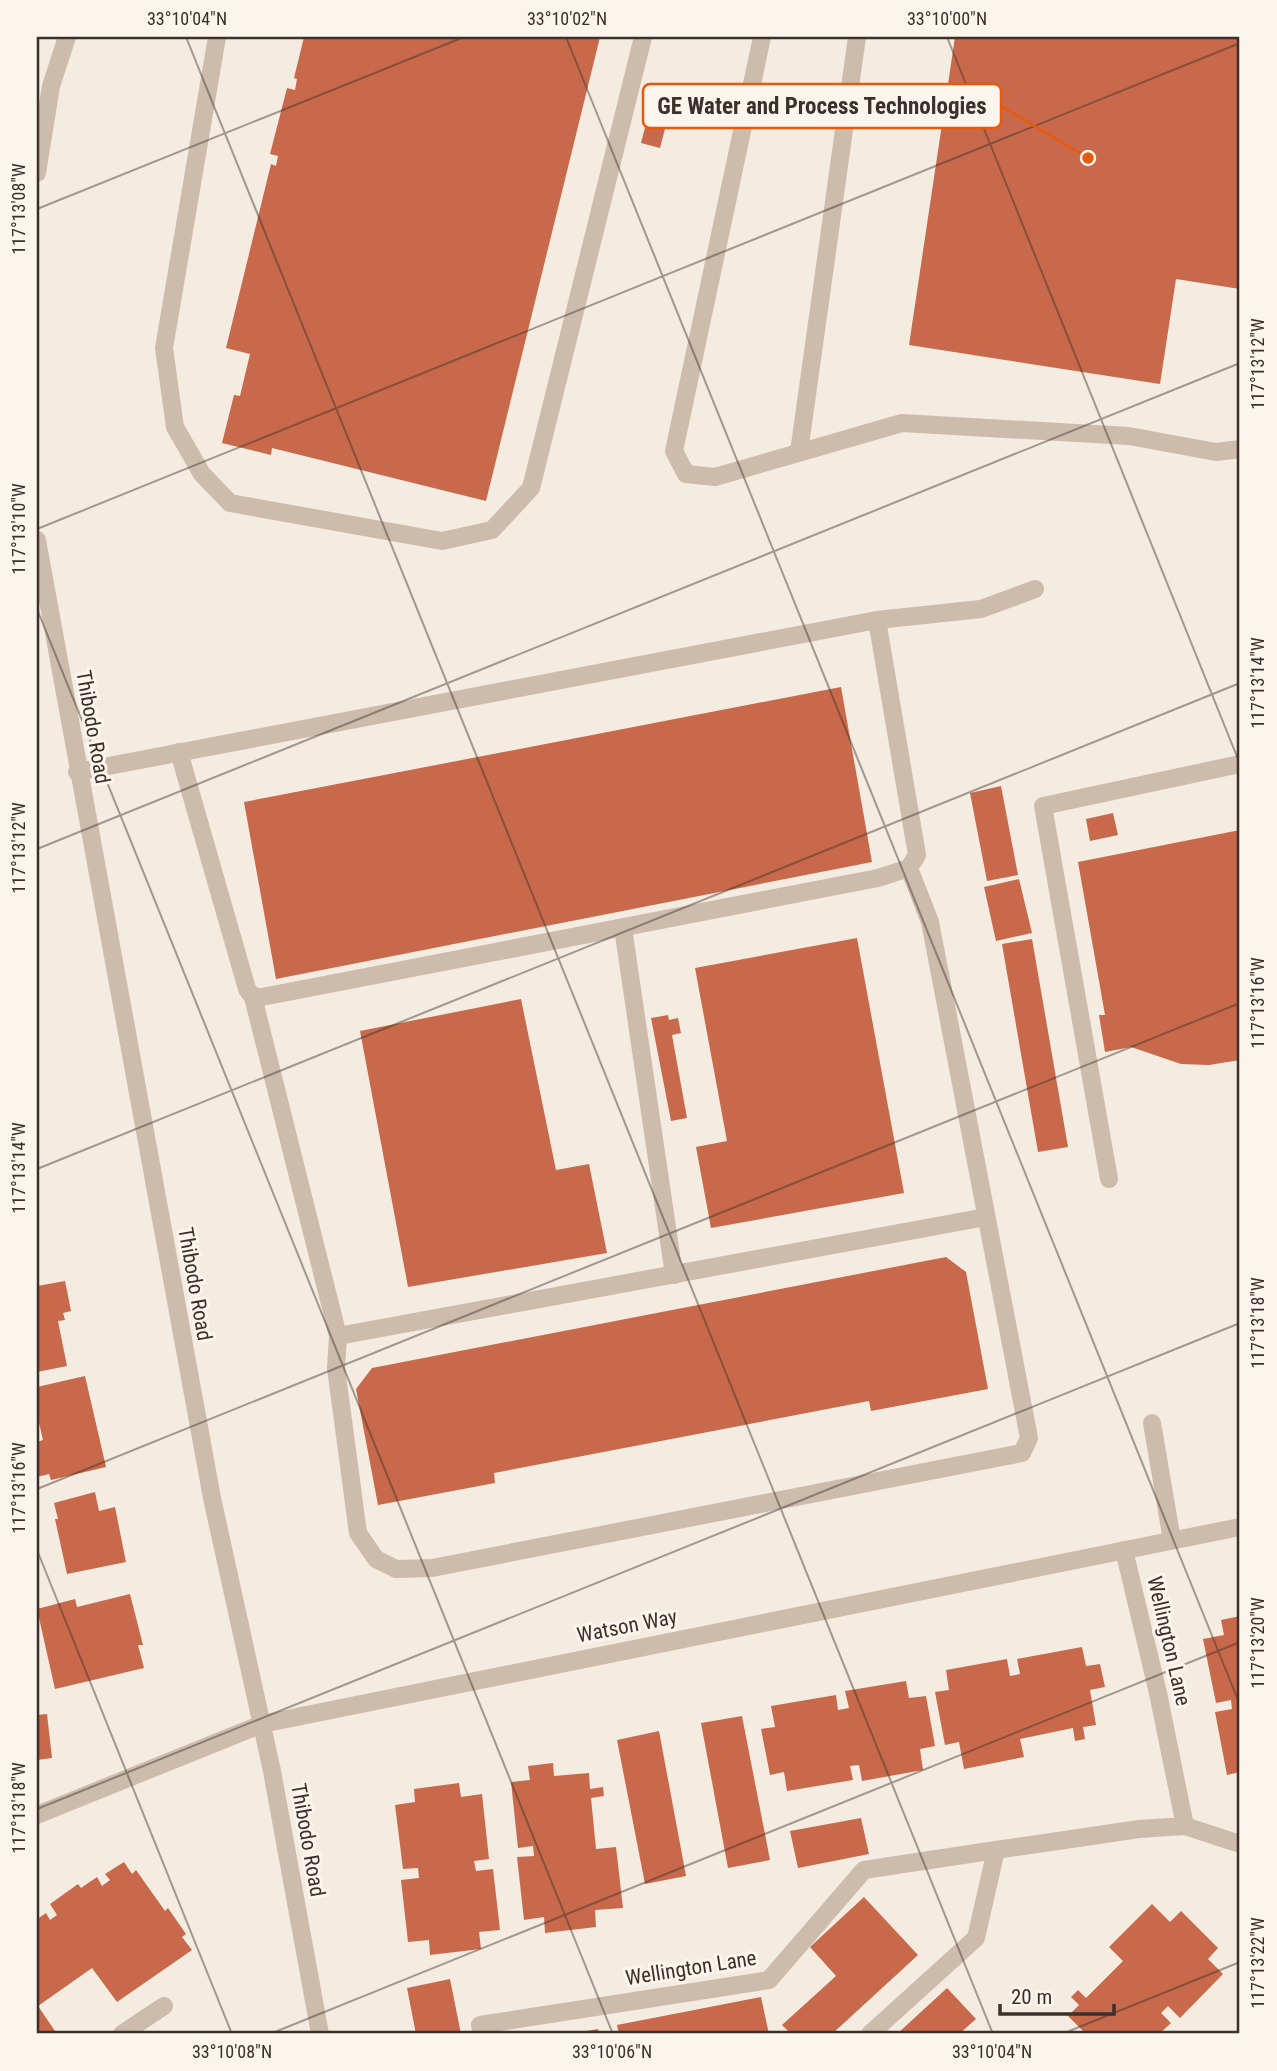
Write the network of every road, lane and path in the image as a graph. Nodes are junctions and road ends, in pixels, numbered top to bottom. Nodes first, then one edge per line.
1 (67, 37) edge
2 (217, 37) edge
3 (643, 37) edge
4 (762, 37) edge
5 (857, 37) edge
6 (37, 173) edge
7 (1240, 449) edge
8 (799, 452) junction
9 (37, 547) edge
10 (1035, 589) dead end
11 (877, 620) junction
12 (179, 752) junction
13 (1240, 764) edge
14 (77, 772) junction
15 (908, 868) junction
16 (622, 928) junction
17 (253, 997) junction
18 (1109, 1179) dead end
19 (986, 1217) junction
20 (674, 1275) junction
21 (338, 1336) junction
22 (1152, 1423) dead end
23 (1240, 1527) edge
24 (1172, 1540) junction
25 (1124, 1550) junction
26 (262, 1724) junction
27 (37, 1815) edge
28 (1185, 1826) junction
29 (1240, 1844) edge
30 (996, 1850) junction
31 (164, 2006) dead end
32 (122, 2034) edge
33 (320, 2034) edge
34 (482, 2034) edge
35 (870, 2034) edge

1 - 6 street
2 - 3 street
4 - 8 street
5 - 8 street
7 - 8 street
9 - 14 street, Thibodo Road
10 - 11 street
11 - 12 street
11 - 15 street
12 - 14 street
12 - 17 street
13 - 18 street
14 - 26 street, Thibodo Road
15 - 16 street
15 - 19 street
16 - 17 street
16 - 20 street
17 - 21 street
19 - 20 street
19 - 21 street
20 - 21 street
22 - 24 street
23 - 24 street, Watson Way
24 - 25 street, Watson Way
25 - 26 street, Watson Way
25 - 28 street, Wellington Lane
26 - 27 street, Watson Way
26 - 33 street, Thibodo Road
28 - 29 street, Wellington Lane
28 - 30 street, Wellington Lane
30 - 34 street, Wellington Lane
30 - 35 street
31 - 32 street

